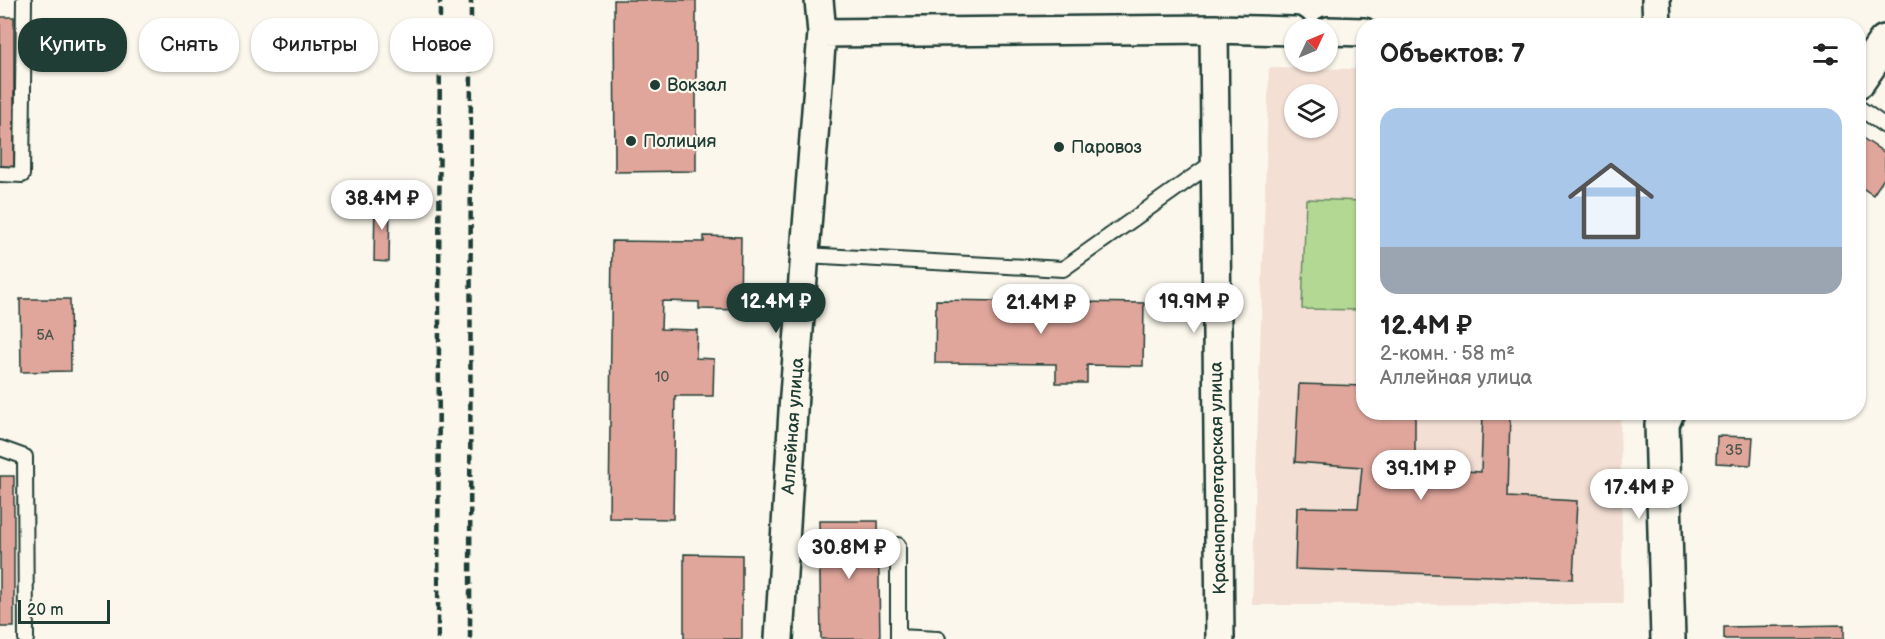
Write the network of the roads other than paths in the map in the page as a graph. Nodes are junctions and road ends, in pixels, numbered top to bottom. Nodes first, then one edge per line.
1 (24, 0) edge
2 (819, 0) edge
3 (1656, 0) edge
4 (1657, 18) edge
5 (1214, 29) junction
6 (1284, 31) edge
7 (1338, 31) edge
8 (1356, 32) edge
9 (822, 33) junction
10 (1885, 42) edge
11 (1866, 69) edge
12 (1866, 113) edge
13 (1885, 126) edge
14 (1215, 161) junction
15 (0, 174) edge
16 (805, 255) junction
17 (1664, 420) edge
18 (0, 448) edge
19 (898, 545) dead end
20 (898, 638) edge
21 (26, 639) edge
22 (778, 639) edge
23 (938, 639) edge
24 (1220, 639) edge
25 (1668, 639) edge

1 - 15 lane
2 - 9 street, Аллейная улица
3 - 4 street
5 - 6 street
5 - 9 street
5 - 14 street, Краснопролетарская улица
7 - 8 street
9 - 16 street, Аллейная улица
10 - 11 street
12 - 13 lane
14 - 16 lane
14 - 24 street, Краснопролетарская улица
16 - 22 street, Аллейная улица
17 - 25 street
18 - 21 lane
19 - 20 lane
20 - 23 lane

